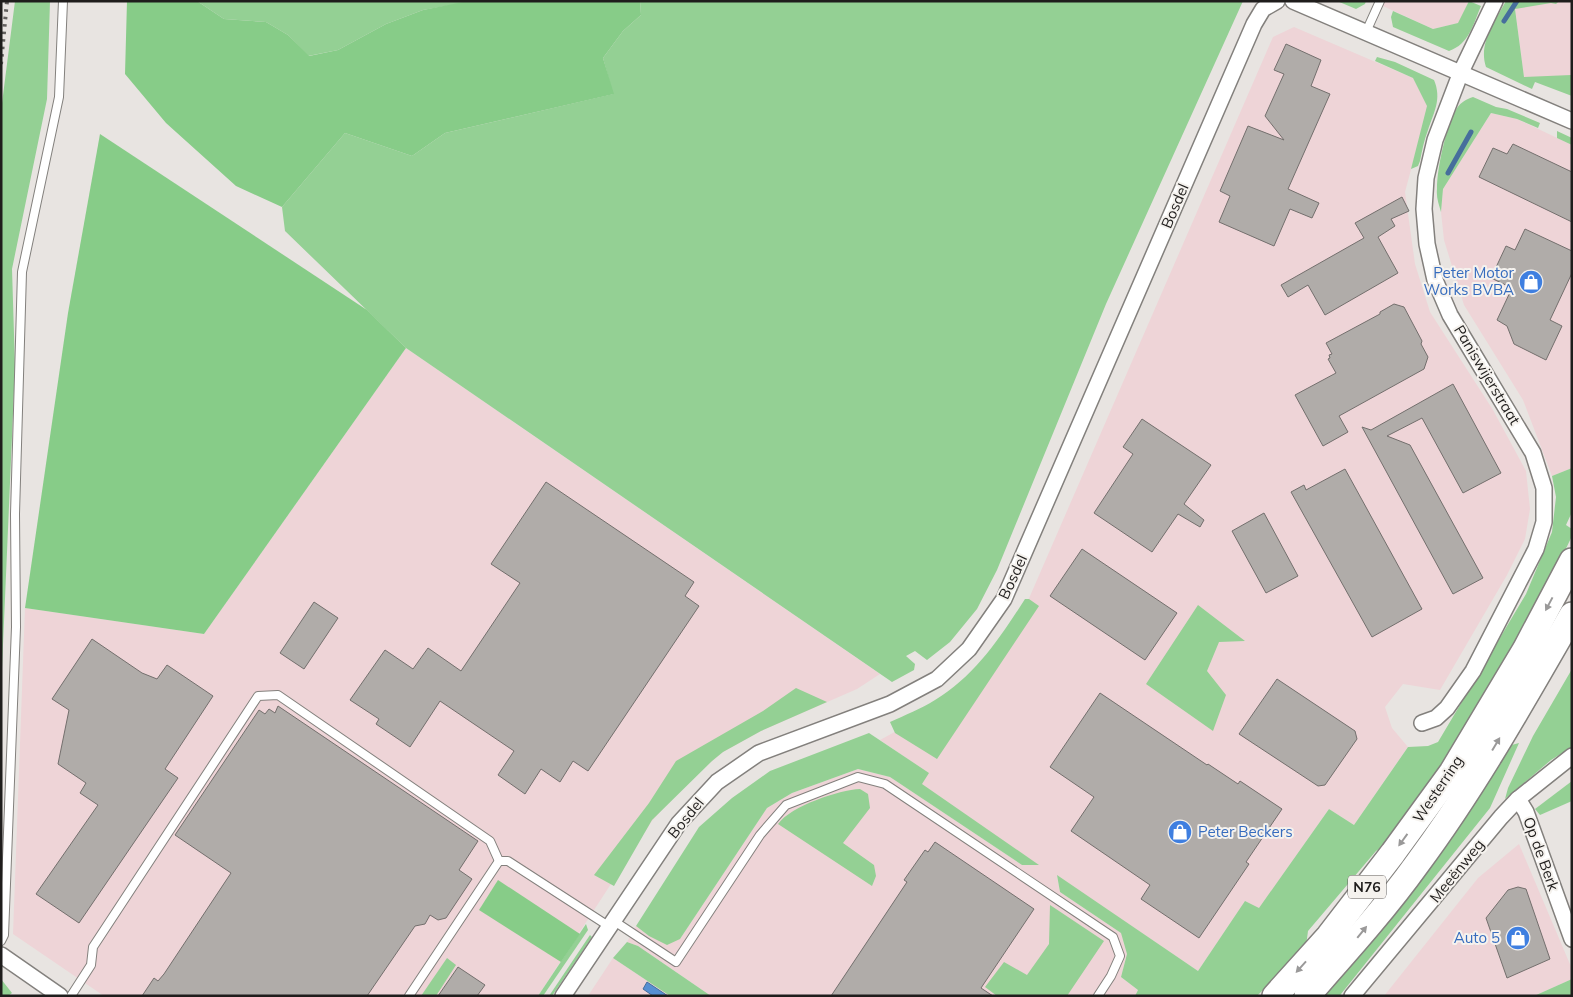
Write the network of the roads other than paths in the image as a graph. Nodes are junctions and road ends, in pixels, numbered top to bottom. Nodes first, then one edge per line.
1 (63, 1) edge
2 (1277, 1) edge
3 (1293, 1) edge
4 (1380, 1) edge
5 (1495, 1) edge
6 (1366, 32) junction
7 (1461, 72) junction
8 (1572, 121) edge
9 (1572, 561) edge
10 (1572, 615) edge
11 (1422, 723) dead end
12 (1572, 756) edge
13 (1518, 799) junction
14 (499, 861) junction
15 (612, 924) junction
16 (1572, 939) edge
17 (1, 941) edge
18 (1, 955) edge
19 (60, 996) edge
20 (71, 996) edge
21 (409, 996) edge
22 (563, 996) edge
23 (1098, 996) edge
24 (1275, 996) edge
25 (1307, 996) edge
26 (1352, 996) edge

1 - 17 lane
2 - 15 street, Bosdel
3 - 6 street
4 - 6 lane
5 - 7 street, Paniswijerstraat
6 - 7 street
7 - 8 street
7 - 11 street, Paniswijerstraat
9 -> 24 highway, Westerring / N76
25 -> 10 highway, Westerring / N76
12 - 13 street, Meeënweg
13 - 16 street, Op de Berk
13 - 26 street, Meeënweg
14 - 15 lane
14 - 20 lane
14 - 21 lane
15 - 22 street, Bosdel
15 - 23 lane
18 - 19 street

